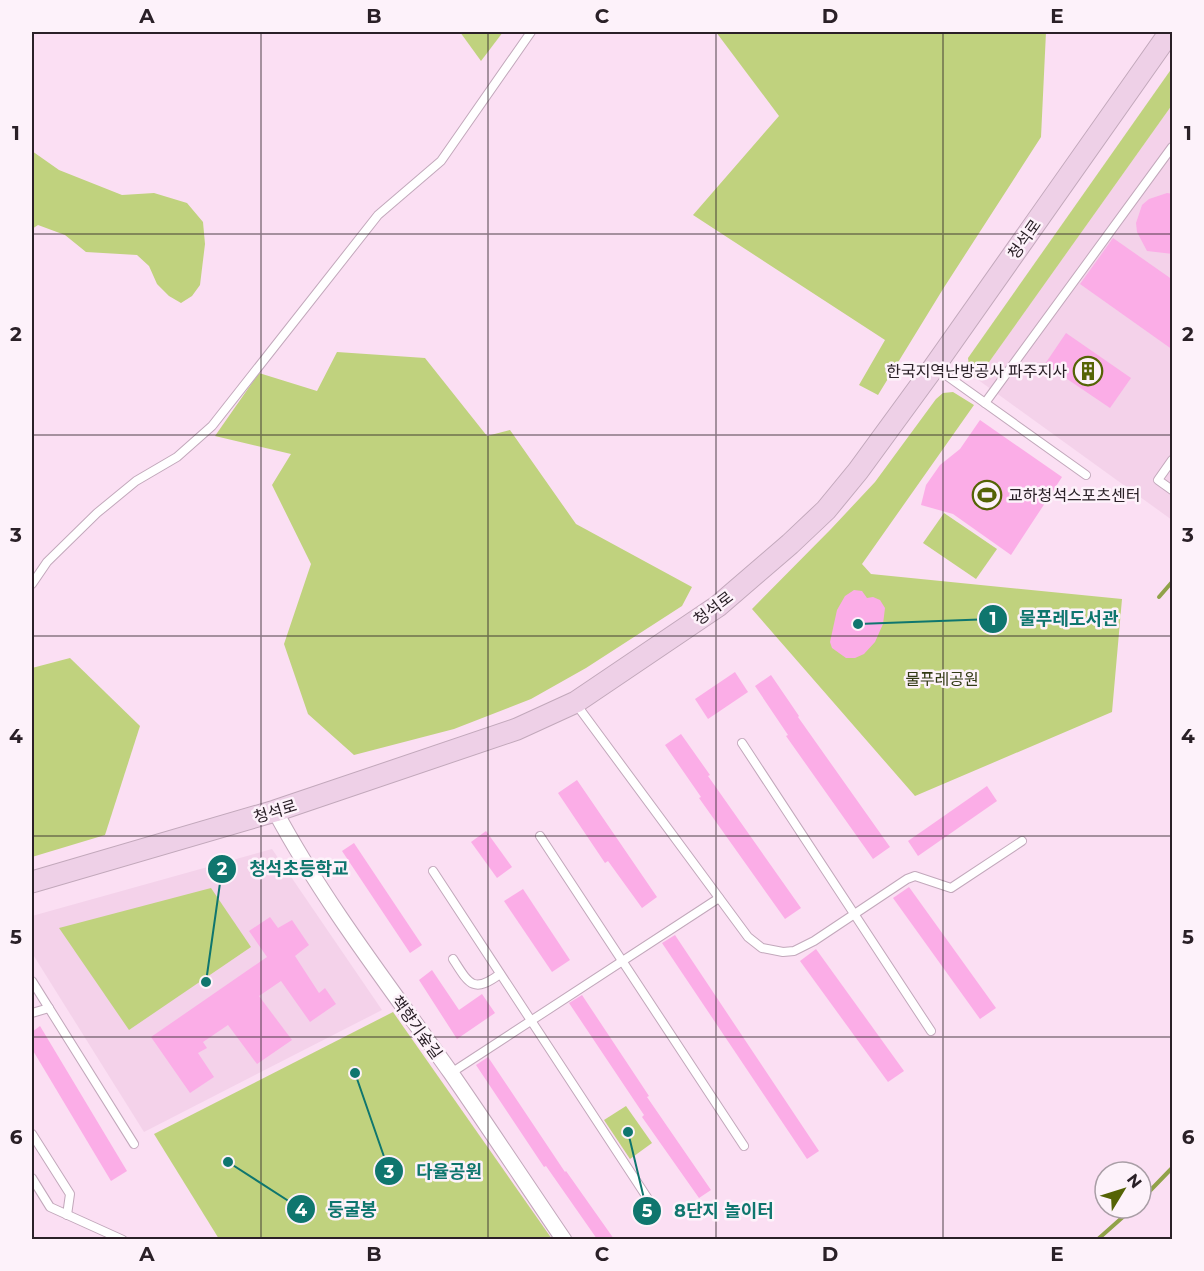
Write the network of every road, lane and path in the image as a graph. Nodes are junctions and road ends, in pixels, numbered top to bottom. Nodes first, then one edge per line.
1 (531, 32) edge
2 (1170, 32) edge
3 (1173, 147) edge
4 (934, 367) junction
5 (985, 403) junction
6 (1173, 460) edge
7 (1086, 475) dead end
8 (1173, 490) edge
9 (32, 584) edge
10 (576, 702) junction
11 (742, 743) dead end
12 (275, 811) junction
13 (540, 836) dead end
14 (1022, 841) dead end
15 (433, 871) dead end
16 (32, 882) edge
17 (719, 898) junction
18 (854, 914) junction
19 (453, 959) dead end
20 (622, 961) junction
21 (500, 974) junction
22 (32, 981) edge
23 (49, 1008) junction
24 (32, 1013) edge
25 (531, 1021) junction
26 (931, 1031) dead end
27 (451, 1073) junction
28 (32, 1134) edge
29 (134, 1144) dead end
30 (744, 1146) dead end
31 (32, 1178) edge
32 (652, 1205) dead end
33 (67, 1215) junction
34 (123, 1239) edge
35 (564, 1239) edge

1 - 9 lane
2 - 4 main road, 청석로
3 - 5 lane
4 - 5 lane
4 - 10 main road, 청석로
5 - 7 lane
6 - 8 lane
10 - 12 main road, 청석로
10 - 17 lane
11 - 18 lane
12 - 16 main road, 청석로
12 - 27 street, 책향기숲길
13 - 20 lane
14 - 18 lane
15 - 21 lane
17 - 18 lane
17 - 20 lane
18 - 26 lane
19 - 21 lane
20 - 25 lane
20 - 30 lane
21 - 25 lane
22 - 23 lane
23 - 24 lane
23 - 29 lane
25 - 27 lane
25 - 32 lane
27 - 35 street, 책향기숲길
28 - 33 lane
31 - 33 lane
33 - 34 lane

